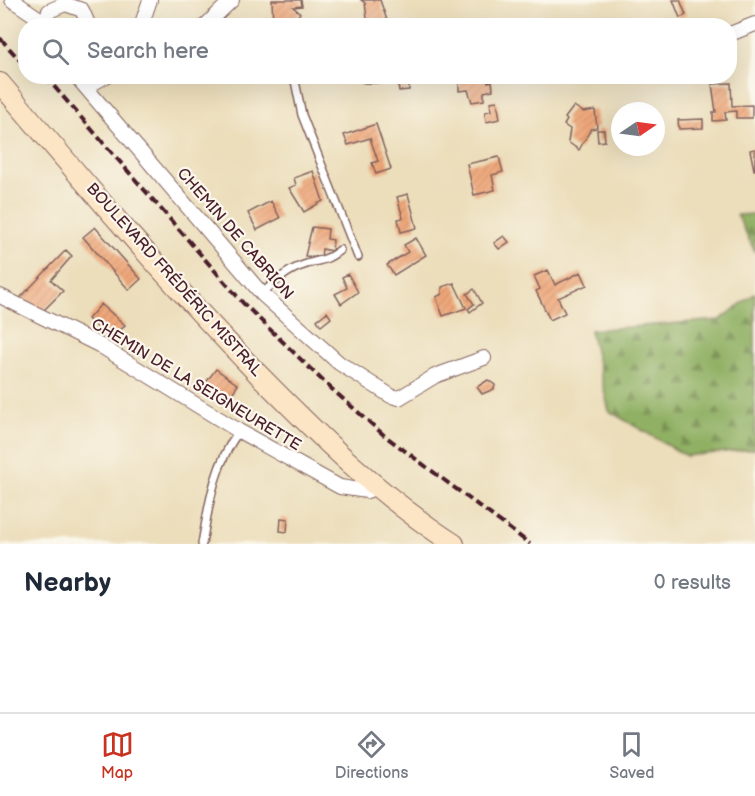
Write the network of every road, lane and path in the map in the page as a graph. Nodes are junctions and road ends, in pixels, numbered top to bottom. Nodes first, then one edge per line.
1 (12, 0) edge
2 (150, 0) edge
3 (232, 0) edge
4 (72, 2) edge
5 (36, 18) edge
6 (47, 18) edge
7 (86, 18) edge
8 (144, 18) edge
9 (213, 18) edge
10 (755, 24) edge
11 (737, 31) edge
12 (0, 83) edge
13 (83, 84) edge
14 (91, 84) edge
15 (296, 84) edge
16 (86, 87) junction
17 (340, 250) dead end
18 (358, 257) dead end
19 (262, 294) junction
20 (0, 296) edge
21 (484, 358) dead end
22 (239, 430) junction
23 (377, 487) junction
24 (202, 544) edge
25 (454, 544) edge

1 - 5 street
2 - 8 street
3 - 9 street
4 - 6 street
4 - 7 street
10 - 11 street
12 - 23 main road, BOULEVARD FRÉDÉRIC MISTRAL
13 - 16 street, CHEMIN DE CABRION
14 - 16 street
15 - 18 lane
16 - 19 street, CHEMIN DE CABRION
17 - 19 lane
19 - 21 street, CHEMIN DE CABRION
20 - 22 street, CHEMIN DE LA SEIGNEURETTE
22 - 23 street, CHEMIN DE LA SEIGNEURETTE
22 - 24 lane
23 - 25 main road, BOULEVARD FRÉDÉRIC MISTRAL

